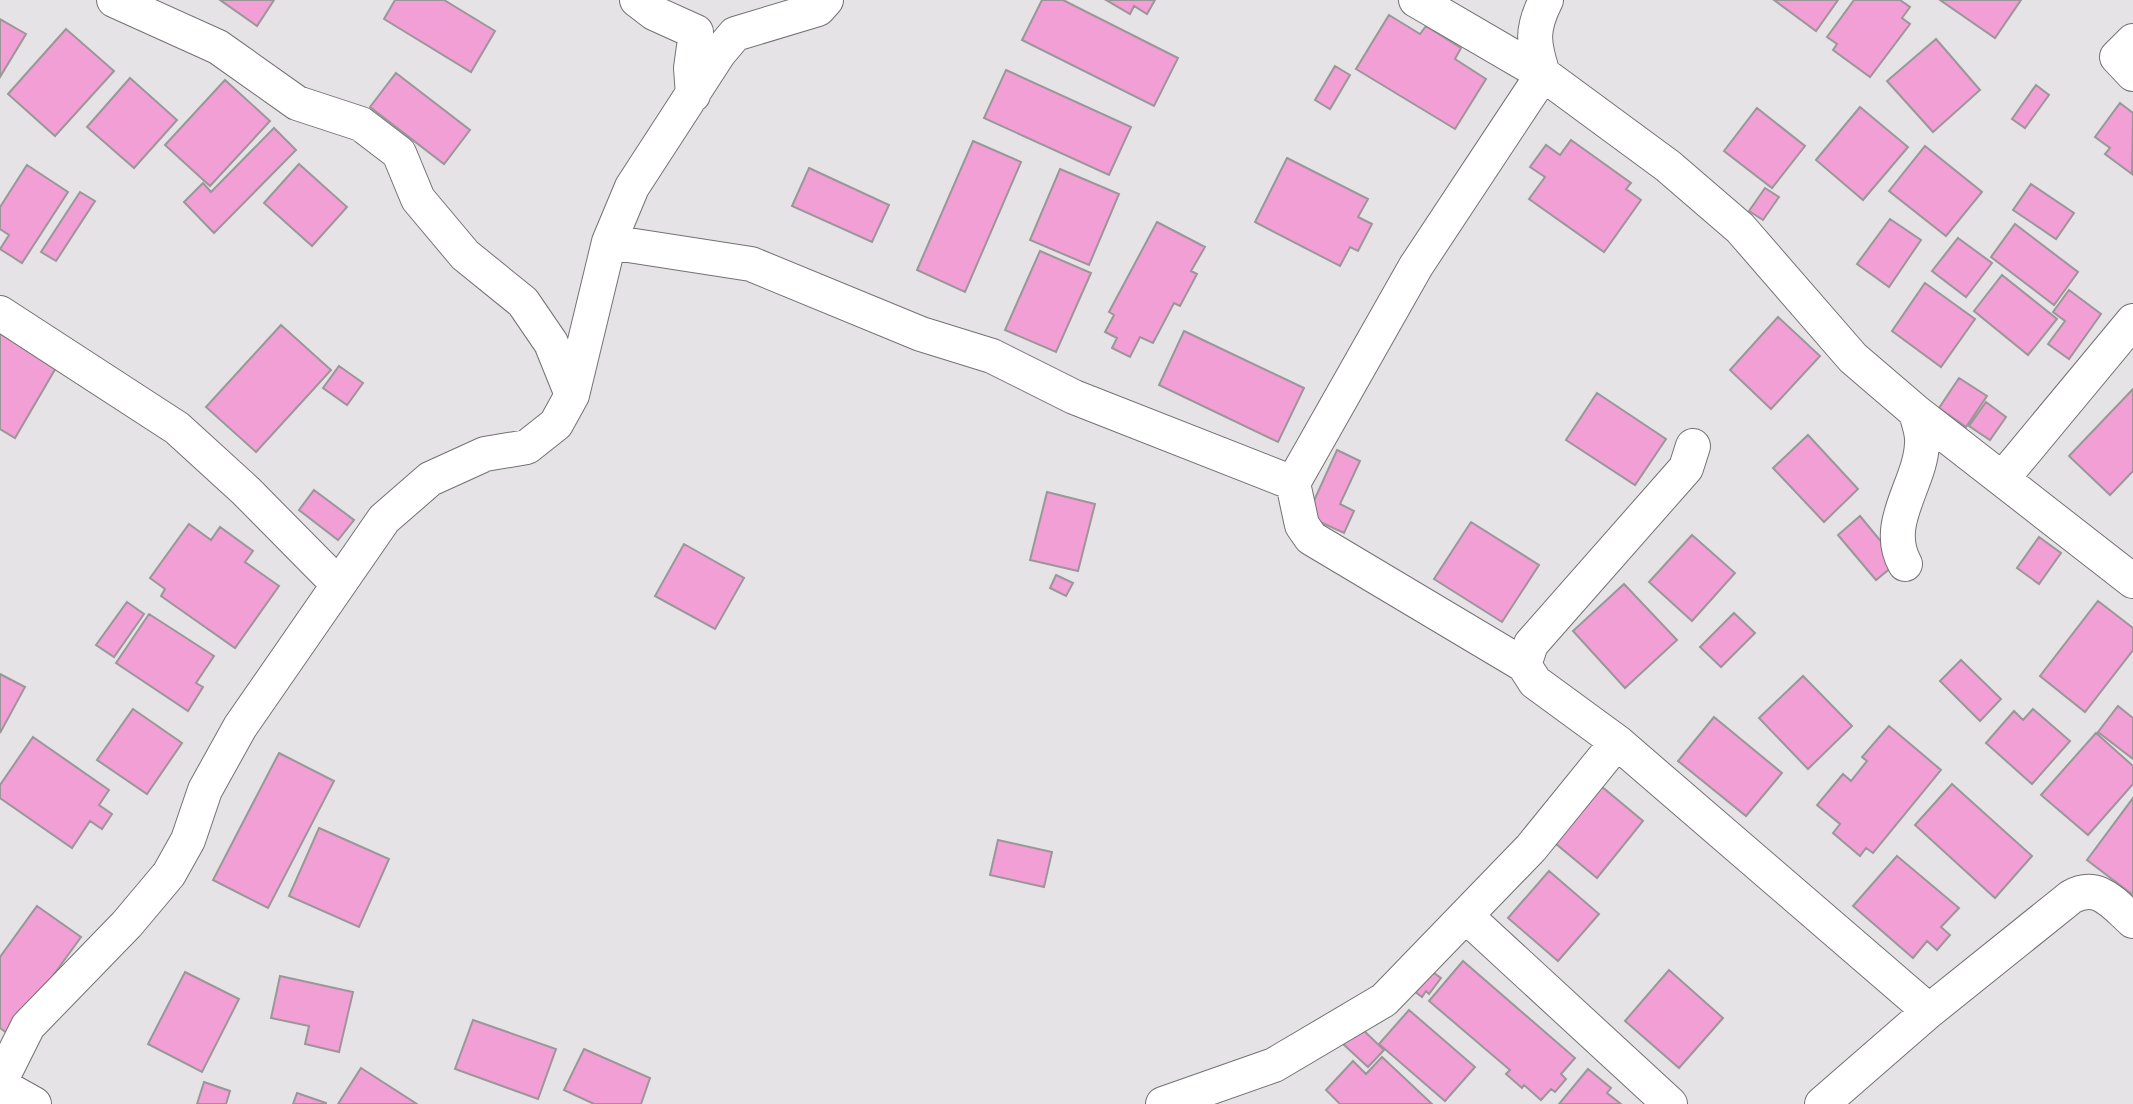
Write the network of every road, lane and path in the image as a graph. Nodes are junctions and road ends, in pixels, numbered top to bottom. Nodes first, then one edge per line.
1 (114, 0) edge
2 (637, 0) edge
3 (826, 0) edge
4 (1416, 0) edge
5 (1546, 0) edge
6 (2133, 41) edge
7 (1543, 74) junction
8 (2133, 74) edge
9 (693, 95) junction
10 (609, 242) junction
11 (0, 313) edge
12 (2133, 321) edge
13 (572, 395) junction
14 (1916, 412) junction
15 (1693, 446) dead end
16 (2002, 479) junction
17 (1293, 483) junction
18 (1905, 564) dead end
19 (2133, 581) edge
20 (337, 583) junction
21 (1524, 665) junction
22 (1617, 742) junction
23 (1466, 916) junction
24 (2133, 921) edge
25 (1929, 1011) junction
26 (0, 1084) edge
27 (34, 1104) edge
28 (1163, 1104) edge
29 (1670, 1104) edge
30 (1822, 1104) edge

1 - 13 street
2 - 9 street
3 - 9 street
4 - 7 street
5 - 7 street
6 - 8 street
7 - 14 street
7 - 17 street
9 - 10 street
10 - 13 street
10 - 17 street
11 - 20 street
12 - 16 street
13 - 20 street
14 - 16 street
14 - 18 street
15 - 21 street
16 - 19 street
17 - 21 street
20 - 26 street
21 - 22 street
22 - 23 street
22 - 25 street
23 - 28 street
23 - 29 street
24 - 25 street
25 - 30 street
26 - 27 street

